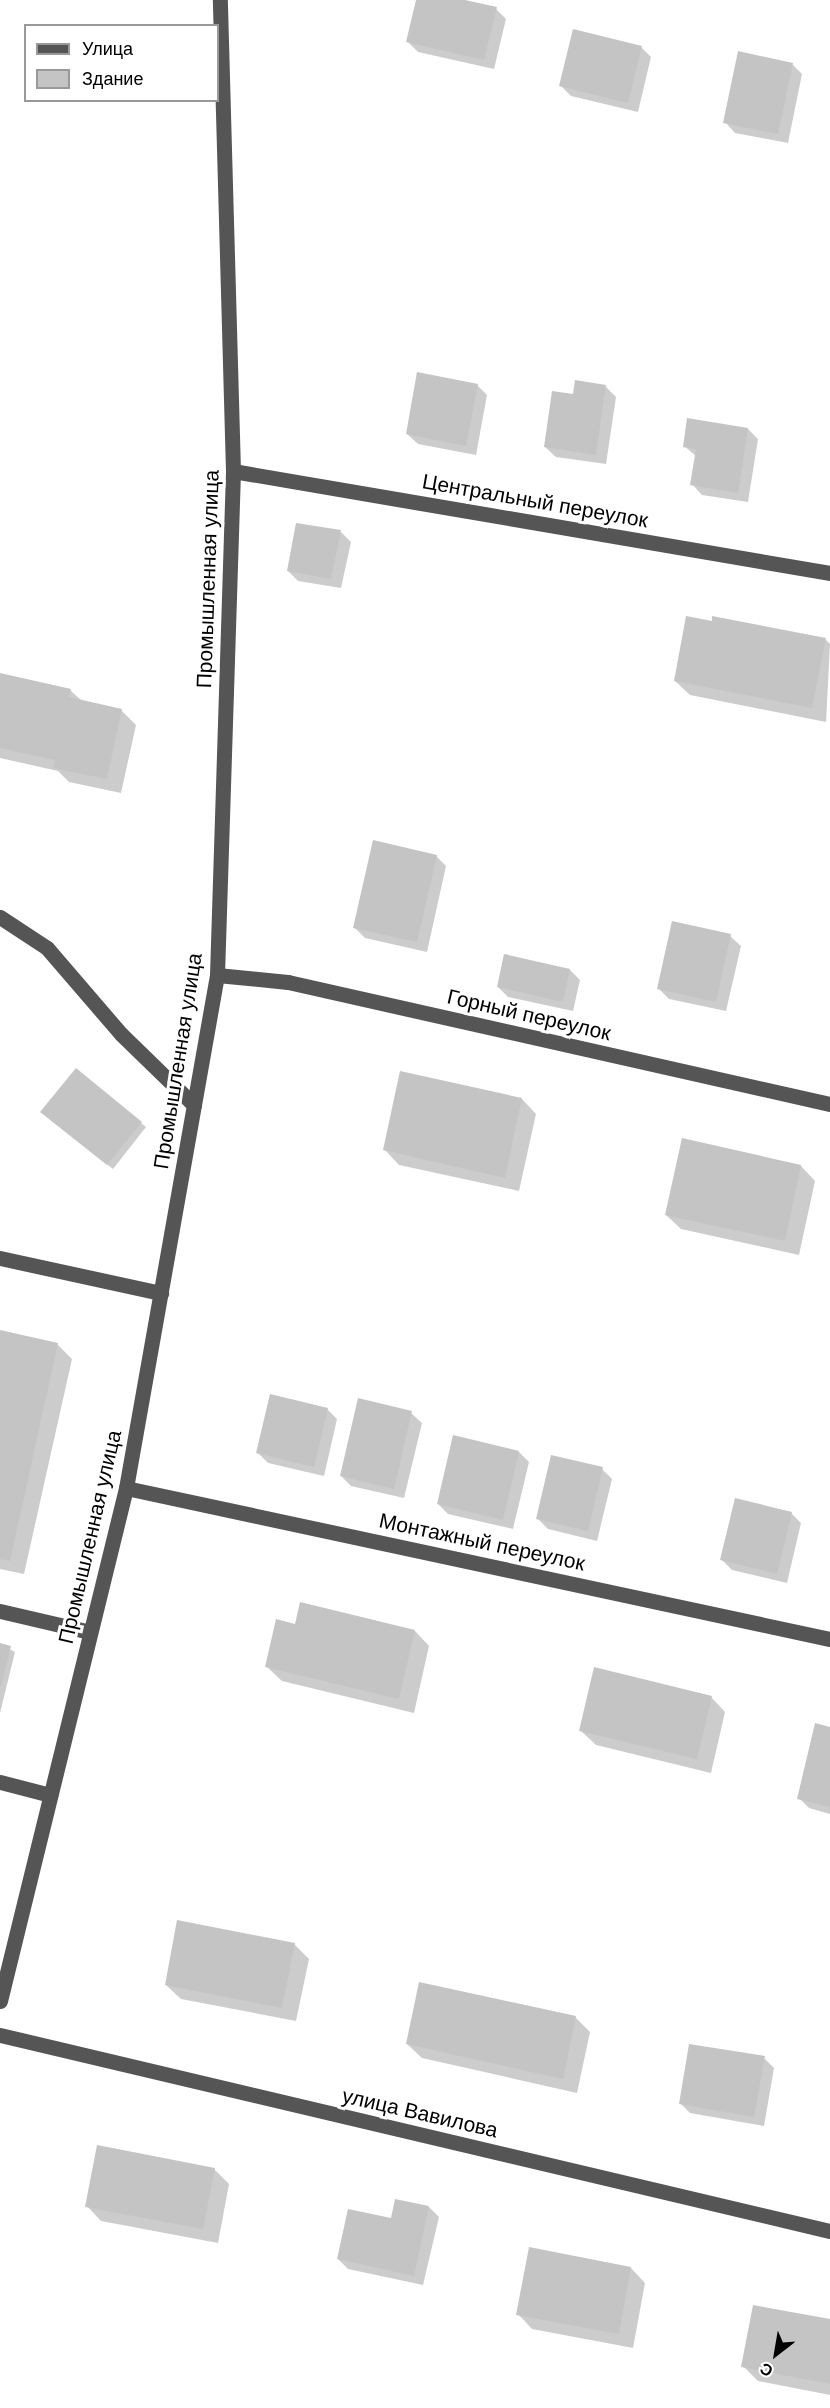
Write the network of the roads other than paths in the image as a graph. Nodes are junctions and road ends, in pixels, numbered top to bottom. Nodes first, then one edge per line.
1 (220, 0) edge
2 (233, 471) junction
3 (830, 573) edge
4 (0, 916) edge
5 (217, 975) junction
6 (830, 1104) edge
7 (194, 1105) junction
8 (0, 1258) edge
9 (161, 1293) junction
10 (126, 1488) junction
11 (0, 1611) edge
12 (90, 1632) junction
13 (830, 1639) edge
14 (0, 1782) edge
15 (50, 1795) junction
16 (0, 2001) edge
17 (0, 2035) edge
18 (830, 2231) edge

1 - 2 street, Промышленная улица
2 - 3 street, Центральный переулок
2 - 5 street, Промышленная улица
4 - 7 street
5 - 6 street, Горный переулок
5 - 7 street, Промышленная улица
7 - 9 street, Промышленная улица
8 - 9 street
9 - 10 street, Промышленная улица
10 - 12 street, Промышленная улица
10 - 13 street, Монтажный переулок
11 - 12 street
12 - 15 street, Промышленная улица
14 - 15 street
15 - 16 street, Промышленная улица
17 - 18 street, улица Вавилова

